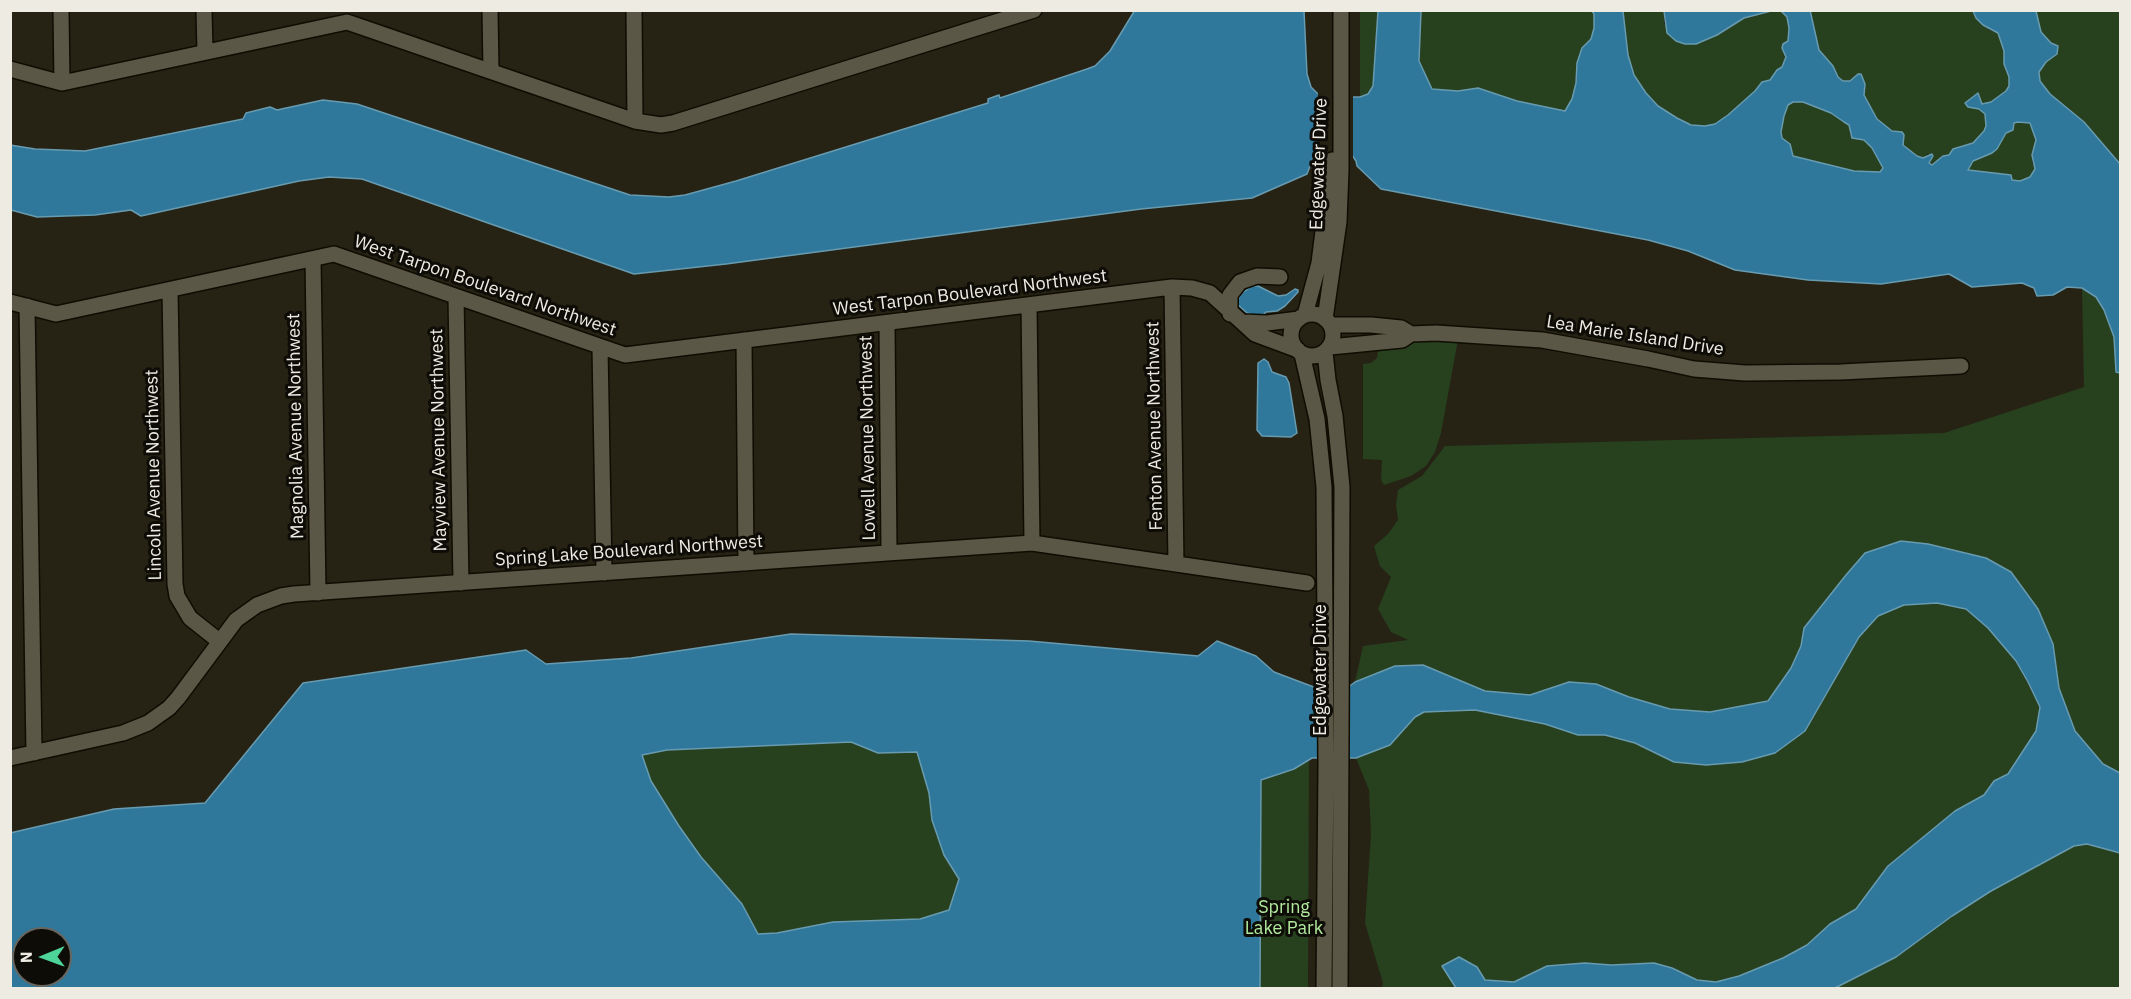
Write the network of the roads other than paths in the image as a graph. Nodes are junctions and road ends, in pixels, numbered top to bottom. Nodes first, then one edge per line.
1 (61, 10) edge
2 (204, 10) edge
3 (490, 10) edge
4 (634, 10) edge
5 (1034, 10) edge
6 (1332, 10) edge
7 (1341, 10) edge
8 (347, 16) edge
9 (205, 52) junction
10 (10, 69) edge
11 (491, 71) junction
12 (1337, 76) junction
13 (62, 83) junction
14 (635, 121) junction
15 (1336, 171) junction
16 (313, 258) junction
17 (1280, 277) dead end
18 (1172, 287) junction
19 (170, 290) junction
20 (456, 297) junction
21 (10, 302) edge
22 (1029, 305) junction
23 (27, 306) junction
24 (1302, 317) junction
25 (1237, 318) junction
26 (1328, 322) junction
27 (887, 323) junction
28 (1411, 334) junction
29 (744, 340) junction
30 (600, 347) junction
31 (1327, 350) junction
32 (1300, 352) junction
33 (1961, 366) dead end
34 (1032, 543) junction
35 (889, 553) junction
36 (746, 563) junction
37 (1176, 564) junction
38 (604, 573) junction
39 (461, 583) junction
40 (1307, 583) dead end
41 (318, 593) junction
42 (219, 641) junction
43 (1332, 678) junction
44 (34, 753) junction
45 (10, 758) edge
46 (1333, 766) junction
47 (1325, 875) junction
48 (1324, 988) edge
49 (1339, 988) edge

1 - 13 street
2 - 9 street
3 - 11 street
4 - 14 street
5 - 14 street
6 - 12 street, Edgewater Drive
7 - 12 street, Edgewater Drive
8 - 9 street
8 - 11 street
9 - 13 street
10 - 13 street
11 - 14 street
12 - 15 street, Edgewater Drive
15 - 24 street, Edgewater Drive
15 - 26 street, Edgewater Drive
16 - 19 street, West Tarpon Boulevard Northwest
16 - 20 street, West Tarpon Boulevard Northwest
16 - 41 street, Magnolia Avenue Northwest
17 - 25 street
18 - 22 street, West Tarpon Boulevard Northwest
18 - 25 street, West Tarpon Boulevard Northwest
18 - 37 street, Fenton Avenue Northwest
19 - 23 street, West Tarpon Boulevard Northwest
19 - 42 street, Lincoln Avenue Northwest
20 - 30 street, West Tarpon Boulevard Northwest
20 - 39 street, Mayview Avenue Northwest
21 - 23 street, West Tarpon Boulevard Northwest
22 - 27 street, West Tarpon Boulevard Northwest
22 - 34 street
23 - 44 street
24 - 25 street
24 - 26 street
24 - 32 street
25 - 32 street, West Tarpon Boulevard Northwest
26 - 28 street, Lea Marie Island Drive
26 - 31 street
27 - 29 street, West Tarpon Boulevard Northwest
27 - 35 street, Lowell Avenue Northwest
28 - 31 street, Lea Marie Island Drive
28 - 33 street, Lea Marie Island Drive
29 - 30 street, West Tarpon Boulevard Northwest
29 - 36 street
30 - 38 street
31 - 32 street
31 - 43 street, Edgewater Drive
32 - 43 street, Edgewater Drive
34 - 35 street, Spring Lake Boulevard Northwest
34 - 37 street, Spring Lake Boulevard Northwest
35 - 36 street, Spring Lake Boulevard Northwest
36 - 38 street, Spring Lake Boulevard Northwest
37 - 40 street, Spring Lake Boulevard Northwest
38 - 39 street, Spring Lake Boulevard Northwest
39 - 41 street, Spring Lake Boulevard Northwest
41 - 42 street, Spring Lake Boulevard Northwest
42 - 44 street, Spring Lake Boulevard Northwest
43 - 46 street, Edgewater Drive
44 - 45 street, Spring Lake Boulevard Northwest
46 - 47 street, Edgewater Drive
46 - 49 street, Edgewater Drive
47 - 48 street, Edgewater Drive
47 - 49 street

